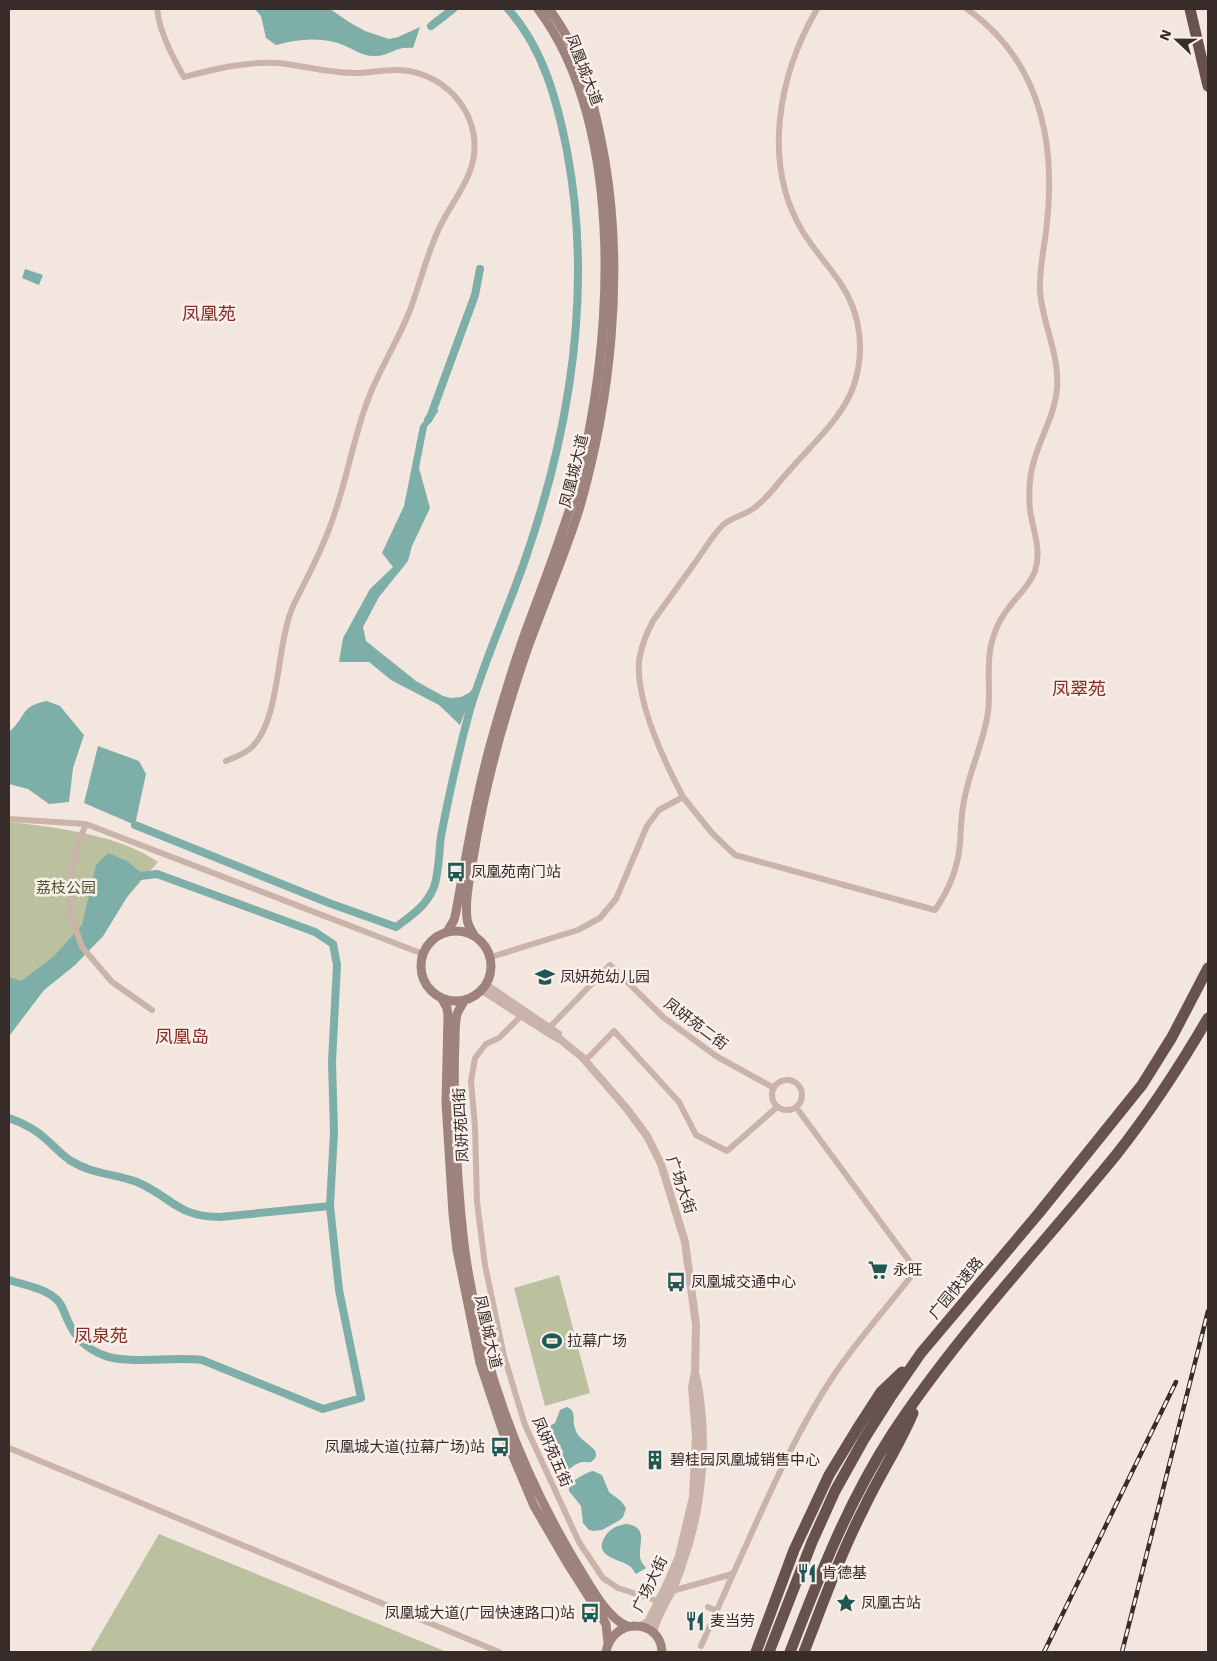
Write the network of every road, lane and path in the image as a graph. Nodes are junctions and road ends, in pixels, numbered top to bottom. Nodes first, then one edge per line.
1 (157, 9) edge
2 (538, 9) edge
3 (549, 9) edge
4 (817, 9) edge
5 (967, 9) edge
6 (1190, 9) edge
7 (1208, 86) edge
8 (226, 761) dead end
9 (683, 797) junction
10 (9, 819) edge
11 (86, 824) junction
12 (447, 932) junction
13 (474, 935) junction
14 (423, 954) junction
15 (491, 957) junction
16 (1208, 968) edge
17 (484, 987) junction
18 (442, 999) junction
19 (464, 1001) junction
20 (152, 1010) dead end
21 (523, 1014) junction
22 (1208, 1018) edge
23 (549, 1028) junction
24 (561, 1040) junction
25 (585, 1061) junction
26 (774, 1088) junction
27 (777, 1106) junction
28 (796, 1107) junction
29 (485, 1261) joint
30 (921, 1353) junction
31 (695, 1372) junction
32 (923, 1390) junction
33 (9, 1448) edge
34 (734, 1572) junction
35 (672, 1591) junction
36 (662, 1602) junction
37 (708, 1607) dead end
38 (717, 1611) junction
39 (627, 1626) junction
40 (640, 1626) junction
41 (653, 1633) junction
42 (702, 1646) dead end
43 (607, 1648) edge
44 (499, 1652) edge
45 (662, 1652) edge
46 (756, 1652) edge
47 (769, 1652) edge
48 (790, 1652) edge
49 (804, 1652) edge

1 - 8 street
2 - 12 main road, 凤凰城大道
3 - 13 main road, 凤凰城大道
4 - 9 street
5 - 9 street
6 - 7 highway
9 - 15 street
10 - 11 street
11 - 14 street
11 - 20 street
12 - 13 main road
12 - 14 main road
13 - 15 main road
14 - 18 main road
15 - 17 main road
16 - 30 highway, 广园快速路
17 - 19 main road
17 - 21 street, 广场大街
18 - 19 main road
18 - 43 main road, 凤凰城大道
19 - 39 main road, 凤凰城大道
21 - 23 street, 广场大街
21 - 24 street, 广场大街
21 - 29 street, 凤妍苑四街
22 - 32 highway
23 - 24 street, 广场大街
23 - 26 street, 凤妍苑二街
24 - 25 street, 广场大街
25 - 27 street
25 - 31 street, 广场大街
26 - 27 street
26 - 28 street
27 - 28 street
28 - 34 street
29 - 36 street, 凤妍苑五街
30 - 46 highway
30 - 47 highway, 广园快速路
31 - 35 street, 广场大街
31 - 36 street, 广场大街
32 - 48 highway
32 - 49 highway
33 - 44 street
34 - 35 street
34 - 38 street
35 - 36 street, 广场大街
36 - 40 street, 广场大街
36 - 41 street
37 - 38 street
38 - 42 street
39 - 40 main road
39 - 43 main road
40 - 41 main road
41 - 45 main road

